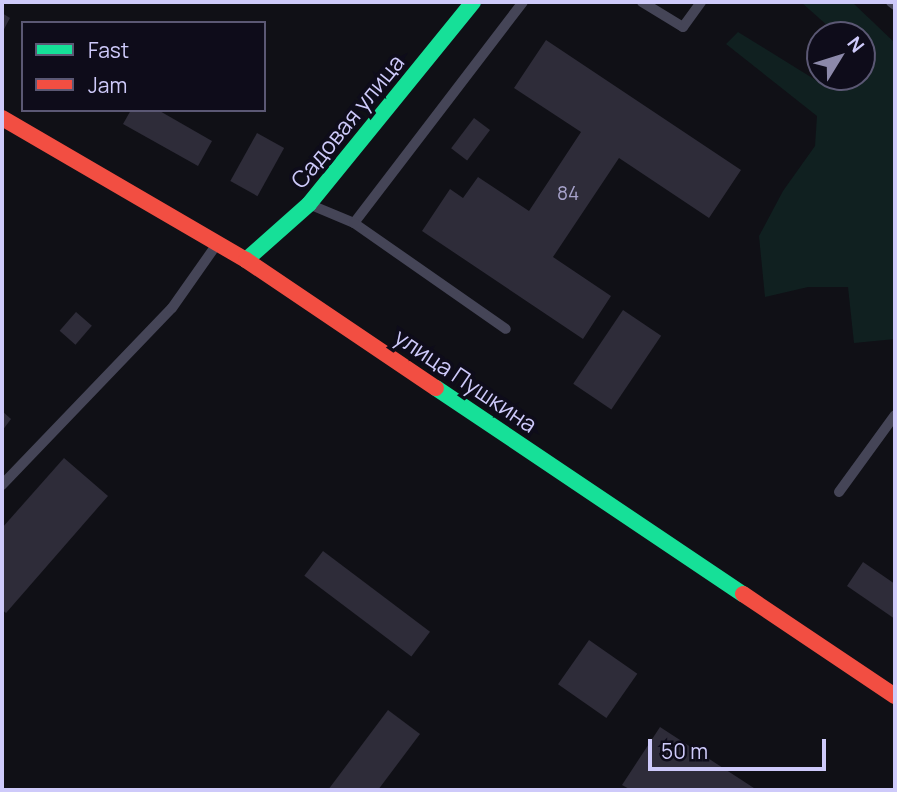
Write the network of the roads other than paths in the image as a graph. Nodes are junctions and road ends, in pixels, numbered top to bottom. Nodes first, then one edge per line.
1 (473, 2) edge
2 (523, 2) edge
3 (642, 2) edge
4 (701, 2) edge
5 (891, 2) edge
6 (895, 5) edge
7 (2, 118) edge
8 (309, 204) junction
9 (354, 223) junction
10 (218, 243) junction
11 (246, 260) junction
12 (506, 329) dead end
13 (895, 415) edge
14 (2, 485) edge
15 (839, 492) dead end
16 (895, 696) edge

1 - 8 main road, Садовая улица
2 - 9 lane
3 - 4 lane
5 - 6 lane
7 - 10 main road, улица Пушкина
8 - 9 lane
8 - 11 main road, Садовая улица
9 - 12 lane
10 - 11 main road, улица Пушкина
10 - 14 lane
11 - 16 main road, улица Пушкина
13 - 15 lane

